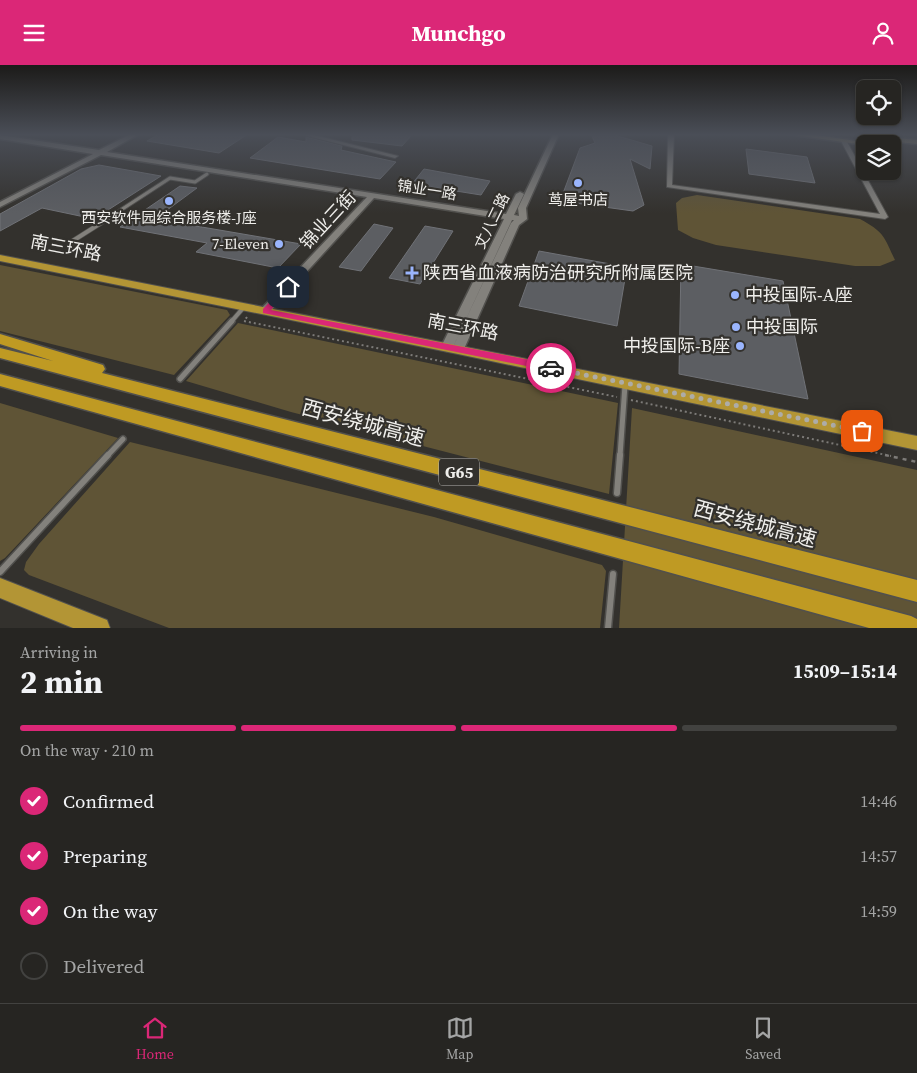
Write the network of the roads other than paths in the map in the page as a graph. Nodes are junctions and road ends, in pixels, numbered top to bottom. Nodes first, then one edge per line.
1 (81, 160) edge
2 (82, 160) edge
3 (129, 160) edge
4 (133, 160) edge
5 (538, 160) edge
6 (544, 160) edge
7 (670, 160) edge
8 (854, 160) edge
9 (207, 174) junction
10 (371, 198) junction
11 (0, 201) edge
12 (0, 205) edge
13 (513, 221) junction
14 (71, 241) dead end
15 (0, 258) edge
16 (255, 309) junction
17 (0, 339) edge
18 (452, 348) junction
19 (0, 353) edge
20 (180, 379) dead end
21 (0, 380) edge
22 (625, 383) junction
23 (0, 386) edge
24 (71, 399) junction
25 (190, 403) junction
26 (122, 439) dead end
27 (917, 443) edge
28 (618, 493) dead end
29 (0, 572) edge
30 (613, 574) dead end
31 (0, 588) edge
32 (917, 591) edge
33 (99, 628) edge
34 (608, 628) edge
35 (911, 628) edge

1 - 11 street
2 - 12 street
3 - 9 street, 锦业一路
4 - 10 street, 锦业一路
5 - 13 street, 丈八二路
6 - 13 street, 丈八二路
7 - 8 street
9 - 10 street, 锦业一路
9 - 14 lane
10 - 13 street, 锦业一路
10 - 16 street, 锦业三街
13 - 18 street, 丈八二路
15 - 16 highway, 南三环路
16 - 18 highway, 南三环路
16 - 20 lane
17 - 25 highway
18 - 22 highway, 南三环路
19 - 25 highway, 西安绕城高速 / G65
21 - 24 highway, G65
22 - 27 highway, 南三环路
22 - 28 lane
23 - 24 highway
24 - 35 highway, G65
25 - 32 highway, 西安绕城高速 / G65
26 - 29 lane
30 - 34 lane
31 - 33 highway

